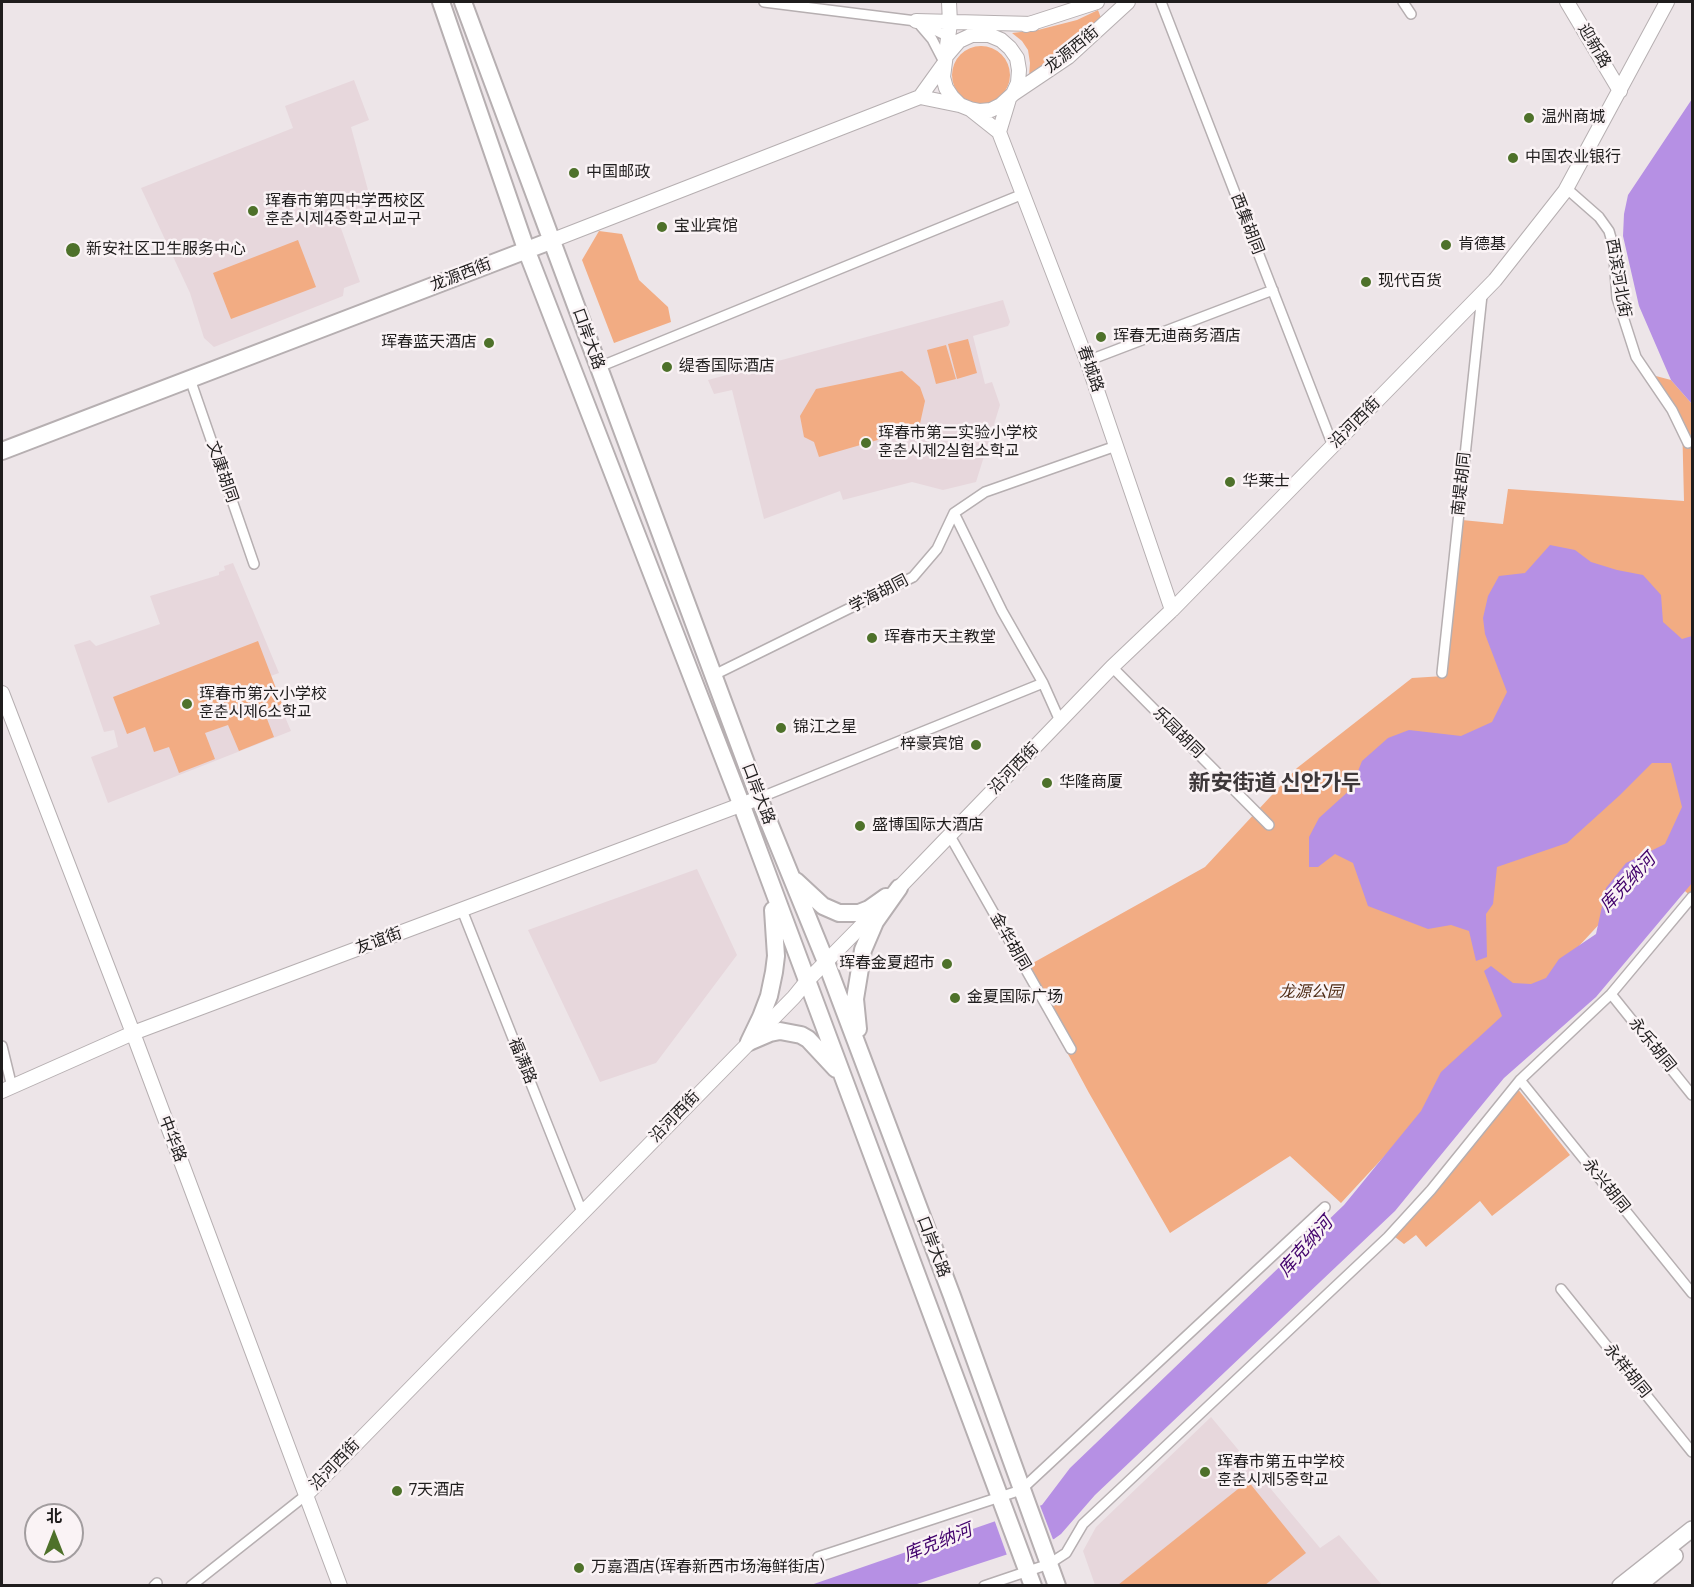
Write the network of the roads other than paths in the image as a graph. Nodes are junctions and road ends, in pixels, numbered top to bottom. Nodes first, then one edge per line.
1 (441, 2) edge
2 (463, 2) edge
3 (764, 2) edge
4 (949, 2) edge
5 (954, 2) edge
6 (1097, 2) edge
7 (1128, 2) edge
8 (1161, 2) edge
9 (1403, 2) edge
10 (1567, 2) edge
11 (1667, 2) edge
12 (1411, 14) dead end
13 (916, 21) junction
14 (1033, 24) junction
15 (969, 29) junction
16 (953, 34) junction
17 (989, 35) junction
18 (945, 61) junction
19 (1620, 90) junction
20 (920, 96) junction
21 (1011, 96) junction
22 (965, 107) junction
23 (999, 132) junction
24 (1566, 188) junction
25 (1023, 194) junction
26 (553, 240) junction
27 (526, 249) junction
28 (1273, 290) junction
29 (1482, 296) junction
30 (1087, 361) junction
31 (599, 367) junction
32 (190, 379) junction
33 (1688, 442) dead end
34 (1116, 446) junction
35 (1333, 446) junction
36 (2, 451) edge
37 (954, 513) junction
38 (254, 564) dead end
39 (1172, 610) junction
40 (1112, 667) junction
41 (1442, 674) dead end
42 (714, 675) junction
43 (1042, 683) junction
44 (2, 693) edge
45 (1060, 721) junction
46 (759, 798) junction
47 (742, 806) junction
48 (1269, 825) dead end
49 (950, 836) junction
50 (788, 873) junction
51 (771, 885) junction
52 (899, 888) junction
53 (1692, 897) edge
54 (462, 910) junction
55 (826, 962) junction
56 (807, 981) junction
57 (1611, 994) junction
58 (133, 1033) junction
59 (749, 1042) junction
60 (2, 1046) edge
61 (1071, 1048) dead end
62 (864, 1064) junction
63 (842, 1075) junction
64 (1520, 1080) junction
65 (7, 1089) edge
66 (1692, 1095) edge
67 (1325, 1208) dead end
68 (582, 1212) junction
69 (1561, 1289) dead end
70 (1692, 1293) edge
71 (1692, 1452) edge
72 (306, 1495) junction
73 (1023, 1497) junction
74 (1002, 1504) junction
75 (1692, 1529) edge
76 (1692, 1542) edge
77 (818, 1557) dead end
78 (1047, 1559) junction
79 (1028, 1574) edge
80 (191, 1586) edge
81 (340, 1586) edge
82 (984, 1586) edge
83 (1057, 1586) edge
84 (1620, 1586) edge
85 (1638, 1586) edge

1 - 27 highway, 口岸大路
2 - 26 highway, 口岸大路
3 - 13 street
4 - 16 street
5 - 15 street
6 - 14 street, 龙源西街
7 - 21 street, 龙源西街
8 - 28 street, 西集胡同
9 - 12 street
10 - 19 street, 迎新路
11 - 19 street, 沿河西街
13 - 16 street
13 - 18 street
14 - 15 street
14 - 17 street, 龙源西街
15 - 16 street
15 - 16 street
15 - 17 street, 龙源西街
16 - 18 street
17 - 21 street
18 - 20 street
18 - 22 street
19 - 24 street, 沿河西街
20 - 22 street
20 - 26 street, 龙源西街
21 - 22 street, 龙源西街
21 - 23 street
22 - 23 street
23 - 25 street, 春城路
24 - 29 street, 沿河西街
24 - 33 street, 西滨河北街
25 - 30 street, 春城路
25 - 31 street
26 - 27 highway, 龙源西街
26 - 31 highway, 口岸大路
27 - 32 highway, 龙源西街
27 - 47 highway, 口岸大路
28 - 30 street
28 - 35 street, 西集胡同
29 - 35 street, 沿河西街
29 - 41 street, 南堤胡同
30 - 34 street, 春城路
31 - 42 highway, 口岸大路
32 - 36 highway, 龙源西街
32 - 38 street, 文康胡同
34 - 37 street
34 - 39 street, 春城路
35 - 39 street, 沿河西街
37 - 42 street, 学海胡同
37 - 43 street
39 - 40 street, 沿河西街
40 - 45 street, 沿河西街
40 - 48 street, 乐园胡同
42 - 46 highway, 口岸大路
43 - 45 street
43 - 46 street
44 - 58 street, 中华路
45 - 49 street, 沿河西街
46 - 47 street, 友谊街
46 - 50 highway, 口岸大路
47 - 51 highway, 口岸大路
47 - 54 street, 友谊街
49 - 52 street, 沿河西街
49 - 61 street, 金华胡同
50 - 52 highway
50 - 55 highway, 口岸大路
51 - 56 highway, 口岸大路
51 - 59 highway
52 - 55 street, 沿河西街
52 - 62 highway
53 - 57 street
54 - 58 street, 友谊街
54 - 68 street, 福满路
55 - 56 street, 沿河西街
55 - 62 highway, 口岸大路
56 - 59 street, 沿河西街
56 - 63 highway, 口岸大路
57 - 64 street
57 - 66 street, 永乐胡同
58 - 65 street, 友谊街
58 - 72 street, 中华路
59 - 63 highway
59 - 68 street, 沿河西街
60 - 65 street
62 - 73 highway, 口岸大路
63 - 74 highway, 口岸大路
64 - 70 street, 永兴胡同
64 - 78 street
67 - 73 street
68 - 72 street, 沿河西街
69 - 71 street, 永祥胡同
72 - 80 street
72 - 81 street, 中华路
73 - 74 street
73 - 78 highway, 口岸大路
74 - 77 street
74 - 79 highway, 口岸大路
75 - 84 main road
76 - 85 main road
78 - 79 street
78 - 83 highway, 口岸大路
79 - 82 street

